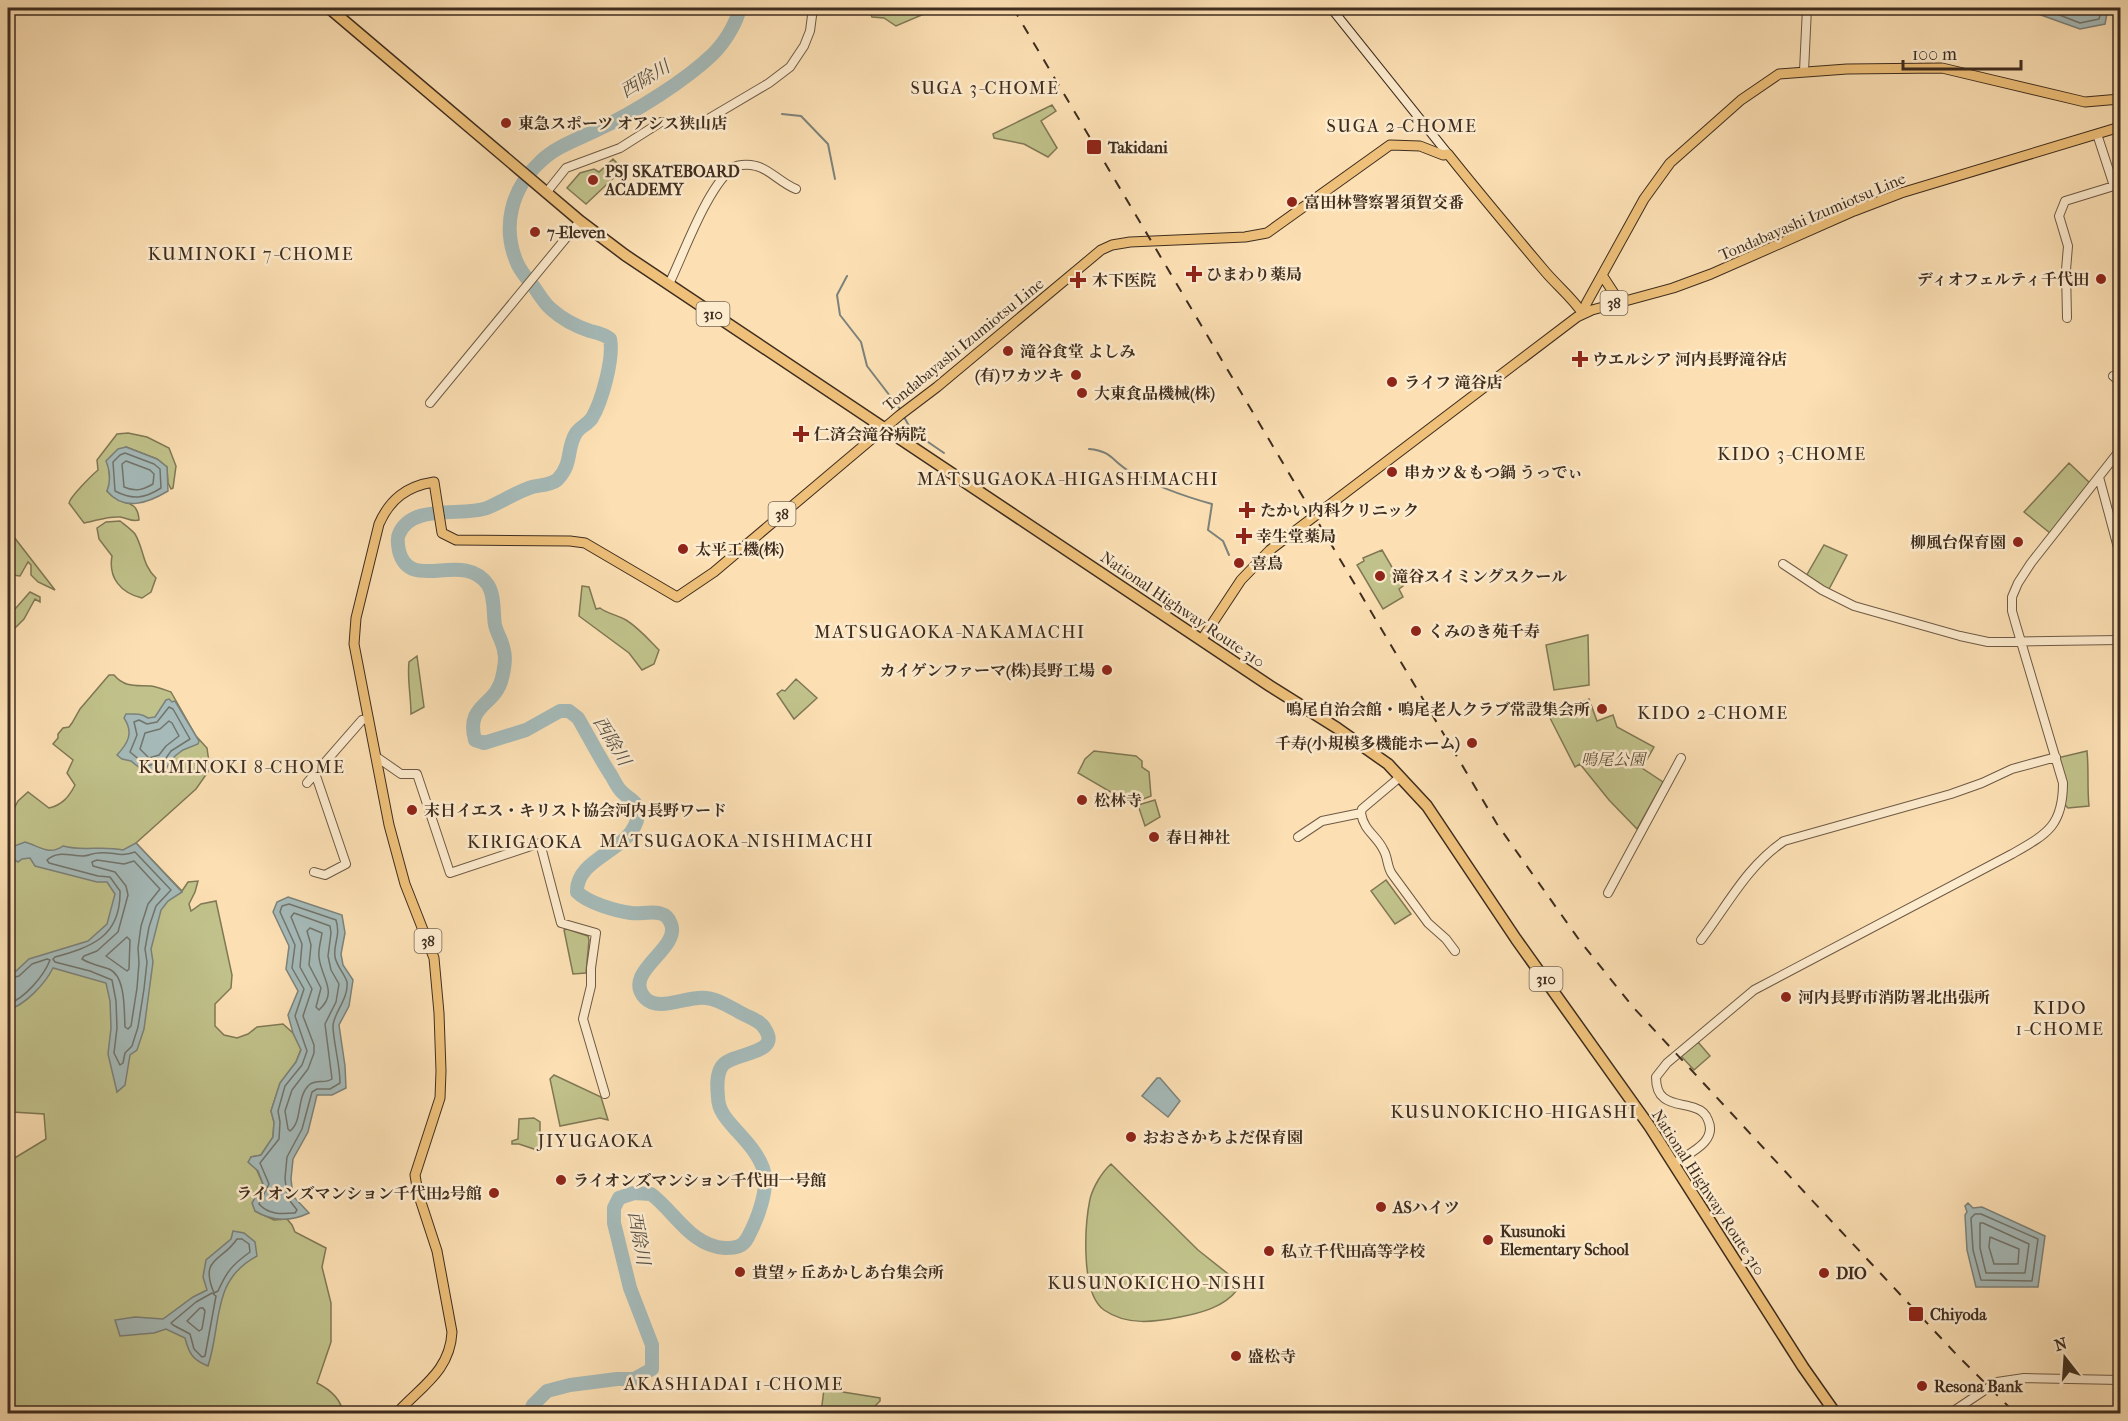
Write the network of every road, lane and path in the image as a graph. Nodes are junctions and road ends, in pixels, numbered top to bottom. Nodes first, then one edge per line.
1 (328, 8) edge
2 (813, 8) edge
3 (1331, 8) edge
4 (1807, 8) edge
5 (1804, 71) junction
6 (2121, 99) edge
7 (2121, 127) edge
8 (2097, 134) junction
9 (1448, 154) junction
10 (796, 189) dead end
11 (543, 190) junction
12 (580, 221) junction
13 (1602, 275) junction
14 (669, 284) junction
15 (1619, 302) junction
16 (1583, 314) junction
17 (2067, 318) dead end
18 (2113, 376) dead end
19 (2121, 382) edge
20 (430, 403) dead end
21 (885, 428) junction
22 (2121, 450) edge
23 (2099, 477) junction
24 (2121, 555) edge
25 (1783, 564) dead end
26 (1202, 639) junction
27 (2121, 640) edge
28 (2021, 642) junction
29 (368, 718) junction
30 (2056, 757) junction
31 (378, 758) junction
32 (1681, 758) dead end
33 (315, 773) junction
34 (1400, 777) junction
35 (307, 783) dead end
36 (1361, 813) junction
37 (1298, 837) dead end
38 (314, 872) dead end
39 (1608, 893) dead end
40 (1701, 940) dead end
41 (1455, 951) dead end
42 (605, 1094) dead end
43 (1675, 1163) junction
44 (2121, 1380) edge
45 (396, 1413) edge
46 (1836, 1413) edge
47 (1949, 1413) edge

1 - 11 highway, National Highway Route 310 / 310
2 - 11 street
3 - 9 main road
4 - 5 street
5 - 6 main road, 38
5 - 13 main road, 38
7 - 8 main road, Tondabayashi Izumiotsu Line / 38
8 - 15 main road, Tondabayashi Izumiotsu Line / 38
8 - 17 street
9 - 16 main road, 38
9 - 21 main road, Tondabayashi Izumiotsu Line / 38
10 - 14 street
11 - 12 highway, National Highway Route 310 / 310
12 - 14 highway, National Highway Route 310 / 310
12 - 20 street
13 - 15 main road, 38
13 - 16 main road, 38
14 - 21 highway, National Highway Route 310 / 310
15 - 16 main road, Tondabayashi Izumiotsu Line / 38
16 - 26 main road, Tondabayashi Izumiotsu Line / 38
18 - 19 street
21 - 26 highway, National Highway Route 310 / 310
21 - 29 main road, Tondabayashi Izumiotsu Line / 38
22 - 23 street
23 - 24 street
23 - 28 street
25 - 28 street
26 - 34 highway, National Highway Route 310 / 310
27 - 28 street
28 - 30 street
29 - 31 main road, Tondabayashi Izumiotsu Line / 38
29 - 33 street
30 - 40 street
30 - 43 street
31 - 42 street
31 - 45 main road, Tondabayashi Izumiotsu Line / 38
32 - 39 street
33 - 35 street
33 - 38 street
34 - 36 street
34 - 43 highway, National Highway Route 310 / 310
36 - 37 street
36 - 41 street
43 - 46 highway, National Highway Route 310 / 310
44 - 47 street

